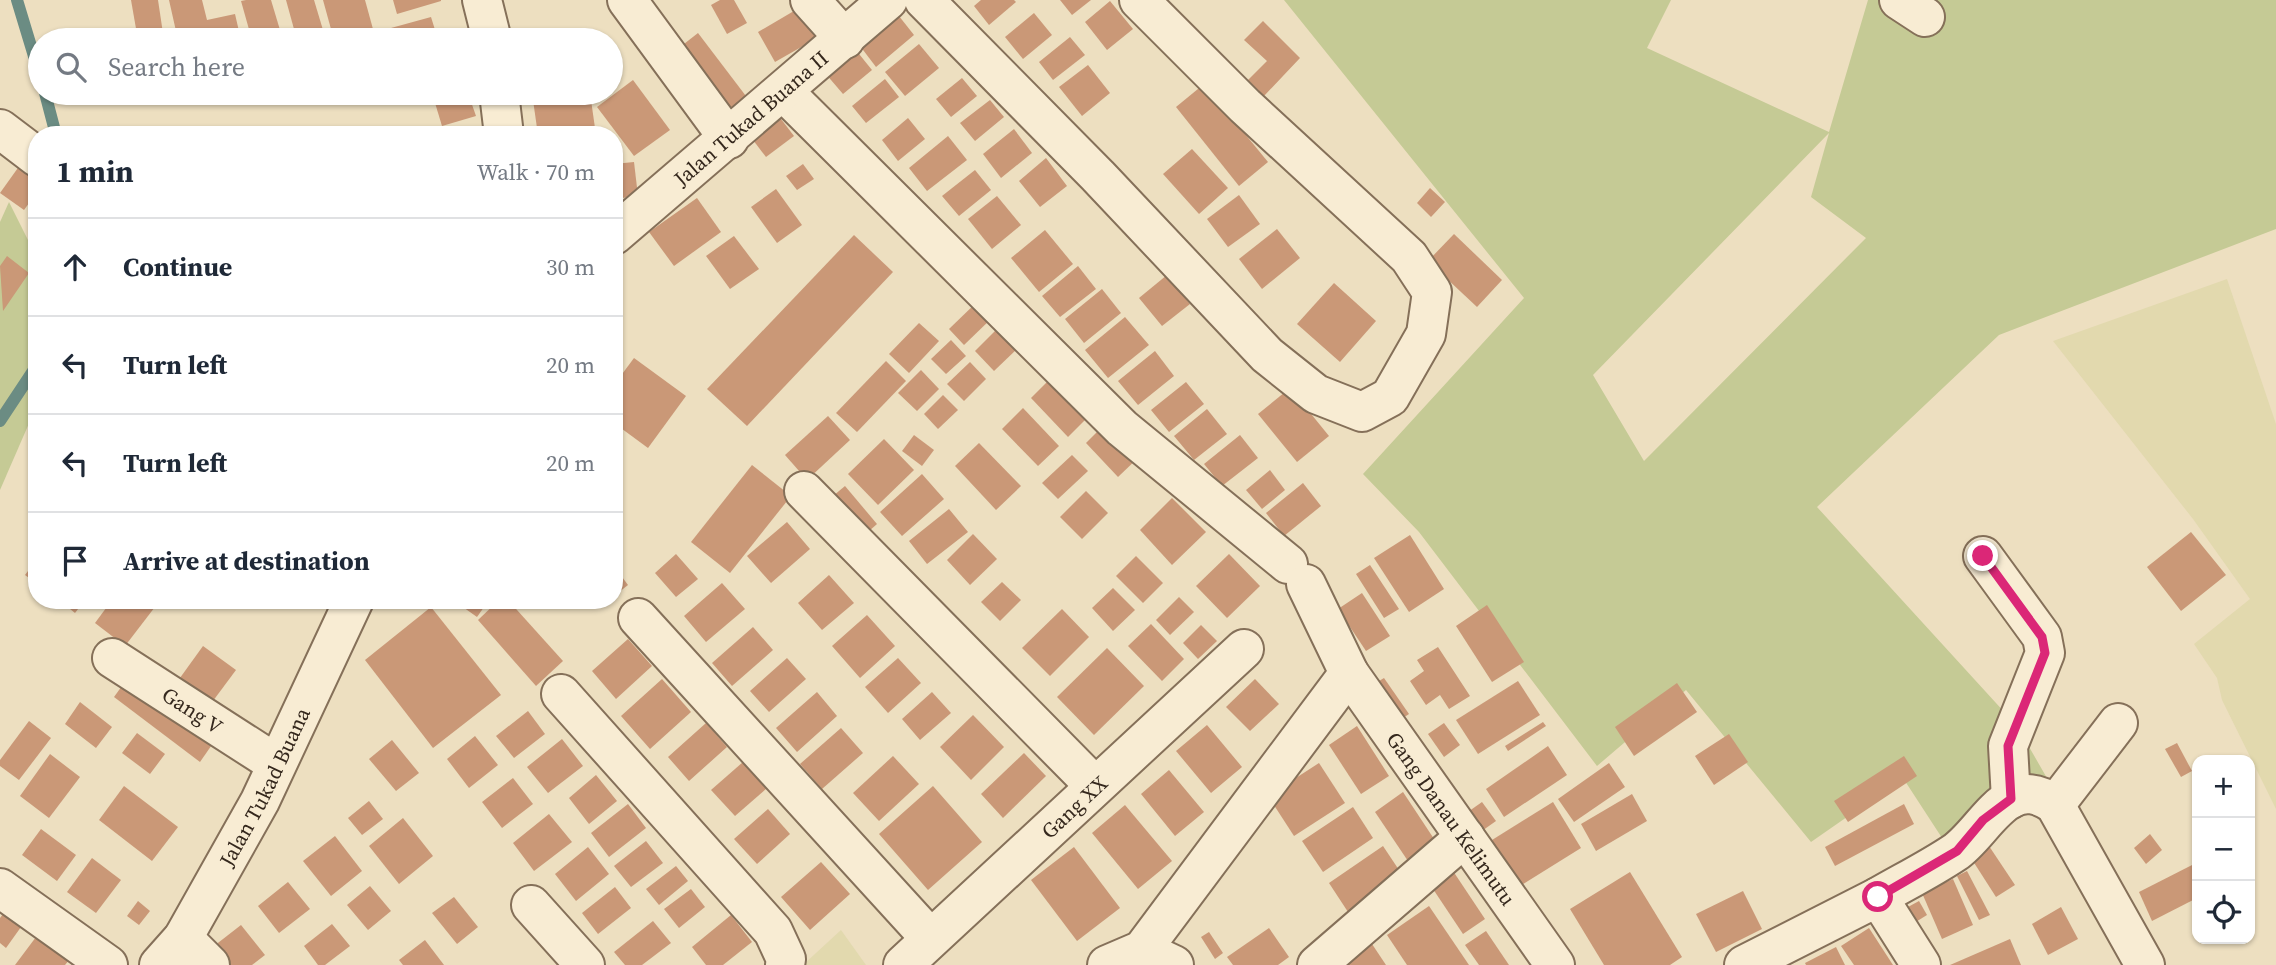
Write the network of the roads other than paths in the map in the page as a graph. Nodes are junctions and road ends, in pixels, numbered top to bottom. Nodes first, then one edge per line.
1 (482, 0) edge
2 (627, 0) edge
3 (810, 0) edge
4 (888, 0) edge
5 (924, 0) edge
6 (1139, 0) edge
7 (489, 28) edge
8 (845, 39) junction
9 (784, 92) junction
10 (500, 105) edge
11 (503, 126) edge
12 (0, 129) edge
13 (729, 139) junction
14 (28, 150) edge
15 (623, 227) edge
16 (804, 491) dead end
17 (1983, 556) dead end
18 (350, 609) edge
19 (638, 618) dead end
20 (1244, 649) dead end
21 (112, 658) dead end
22 (1349, 673) junction
23 (561, 694) dead end
24 (2118, 723) dead end
25 (275, 763) junction
26 (1094, 785) junction
27 (2011, 799) junction
28 (2055, 805) junction
29 (1465, 837) junction
30 (0, 888) edge
31 (1878, 897) junction
32 (531, 905) dead end
33 (930, 938) junction
34 (171, 951) edge
35 (1141, 960) edge
36 (108, 965) edge
37 (210, 965) edge
38 (585, 965) edge
39 (785, 965) edge
40 (904, 965) edge
41 (1317, 965) edge
42 (1555, 965) edge
43 (1744, 965) edge
44 (1921, 965) edge
45 (2145, 965) edge

1 - 7 street
2 - 13 street
3 - 8 street
4 - 8 street, Jalan Tukad Buana II
5 - 6 street
8 - 9 street, Jalan Tukad Buana II
9 - 13 street, Jalan Tukad Buana II
9 - 22 street, Gang Danau Kelimutu
10 - 11 street
12 - 14 street
13 - 15 street, Jalan Tukad Buana II
16 - 26 street
17 - 27 street
18 - 25 street, Jalan Tukad Buana
19 - 33 street
20 - 26 street, Gang XX
21 - 25 street, Gang V
22 - 29 street, Gang Danau Kelimutu
22 - 35 street
23 - 39 street
24 - 28 street
25 - 34 street, Jalan Tukad Buana
26 - 33 street, Gang XX
27 - 28 street
27 - 31 street
28 - 45 street
29 - 41 street
29 - 42 street, Gang Danau Kelimutu
30 - 36 street
31 - 43 street
31 - 44 street
32 - 38 street
33 - 40 street, Gang XX
34 - 37 street

